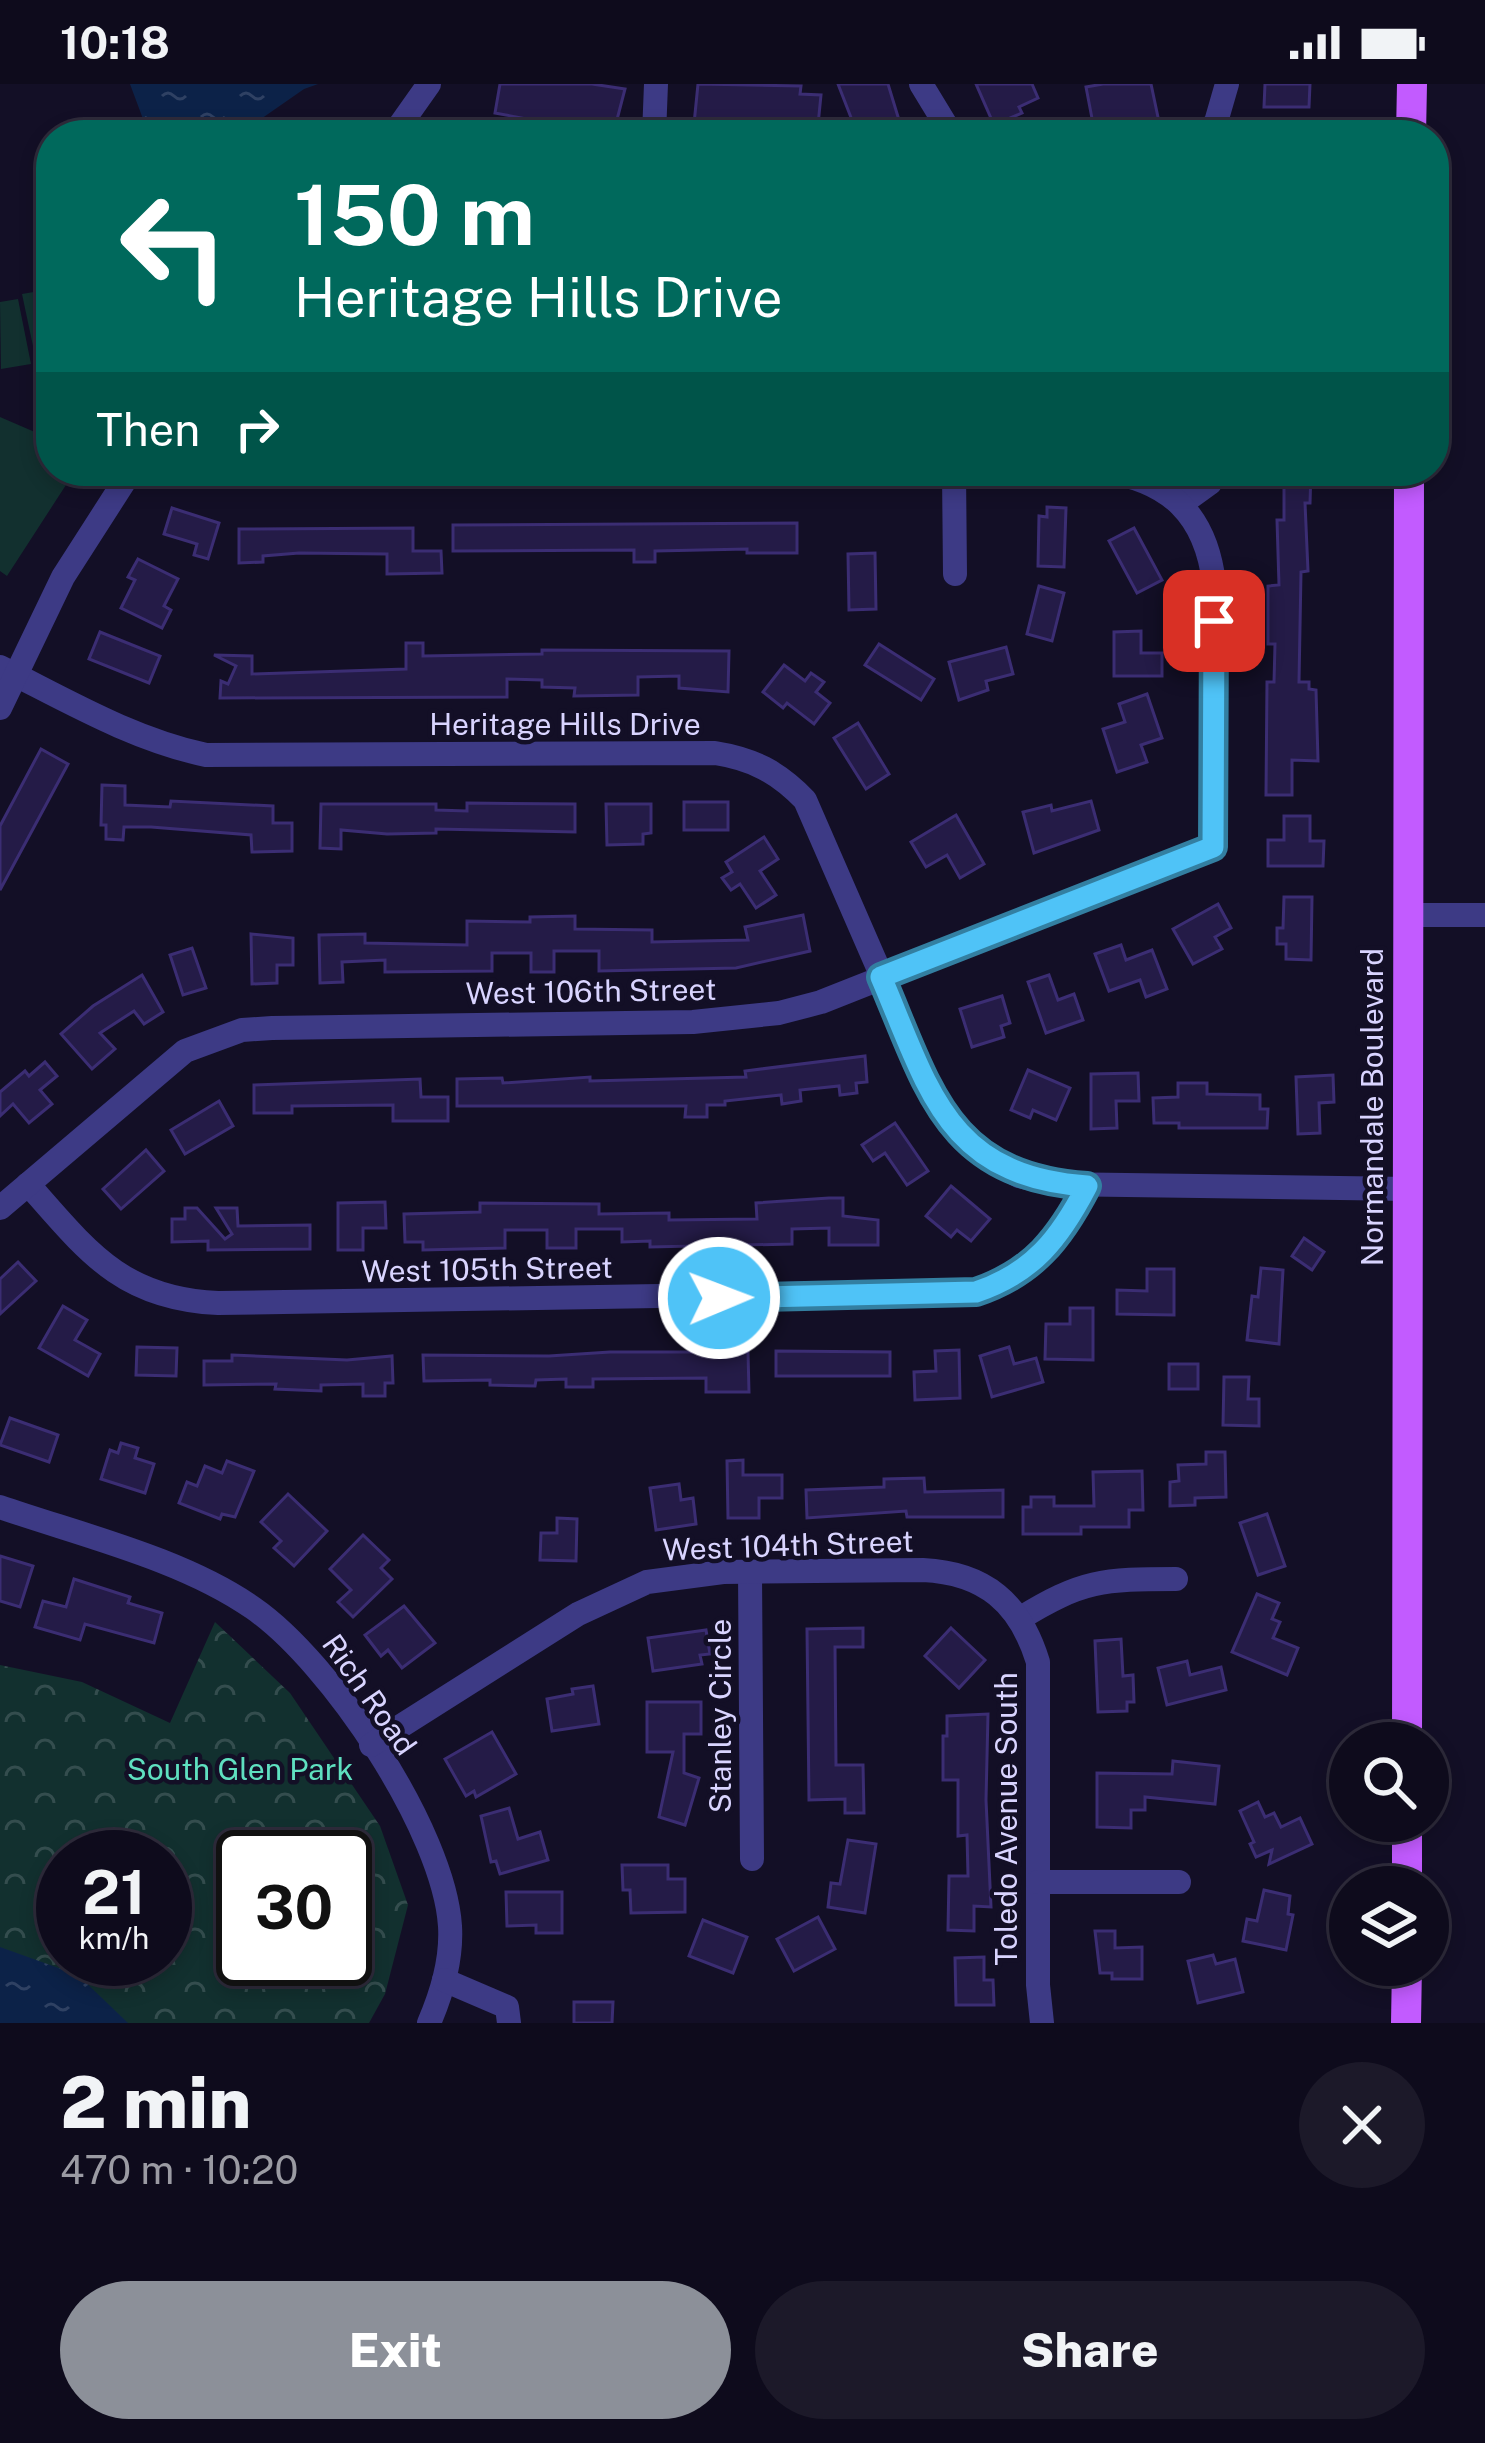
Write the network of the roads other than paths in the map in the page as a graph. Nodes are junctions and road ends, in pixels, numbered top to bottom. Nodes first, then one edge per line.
1 (429, 84) edge
2 (656, 84) edge
3 (921, 84) edge
4 (1227, 84) edge
5 (1412, 84) edge
6 (404, 120) edge
7 (655, 120) edge
8 (943, 120) edge
9 (1217, 120) edge
10 (1411, 120) edge
11 (120, 486) edge
12 (954, 486) edge
13 (1159, 486) edge
14 (1206, 486) edge
15 (1409, 486) edge
16 (1181, 504) junction
17 (955, 574) dead end
18 (8, 671) edge
19 (0, 708) edge
20 (1409, 915) junction
21 (1485, 915) edge
22 (881, 977) junction
23 (28, 1184) junction
24 (1087, 1186) junction
25 (1409, 1189) junction
26 (0, 1208) edge
27 (0, 1507) edge
28 (750, 1572) junction
29 (1176, 1579) dead end
30 (1019, 1618) junction
31 (1407, 1722) edge
32 (371, 1745) junction
33 (752, 1859) dead end
34 (1038, 1882) junction
35 (1179, 1882) dead end
36 (444, 1980) junction
37 (1407, 1986) edge
38 (429, 2023) edge
39 (508, 2023) edge
40 (1042, 2023) edge
41 (1406, 2023) edge

1 - 6 street
2 - 7 street
3 - 8 street
4 - 9 street
5 - 10 main road
11 - 18 street
12 - 17 street
13 - 16 street
14 - 16 street
15 - 20 main road, Normandale Boulevard
16 - 22 street, West 106th Street
18 - 19 street
18 - 22 street, Heritage Hills Drive
20 - 21 street
20 - 25 main road, Normandale Boulevard
22 - 23 street, West 106th Street
22 - 24 street, Heritage Hills Drive
23 - 24 street, West 105th Street
23 - 26 street, West 106th Street
24 - 25 street, Heritage Hills Drive
25 - 31 main road, Normandale Boulevard
27 - 32 street, Rich Road
28 - 30 street, West 104th Street
28 - 32 street, West 104th Street
28 - 33 street, Stanley Circle
29 - 30 street
30 - 34 street, Toledo Avenue South
32 - 36 street, Rich Road
34 - 35 street
34 - 40 street, Toledo Avenue South
36 - 38 street, Rich Road
36 - 39 street
37 - 41 main road

